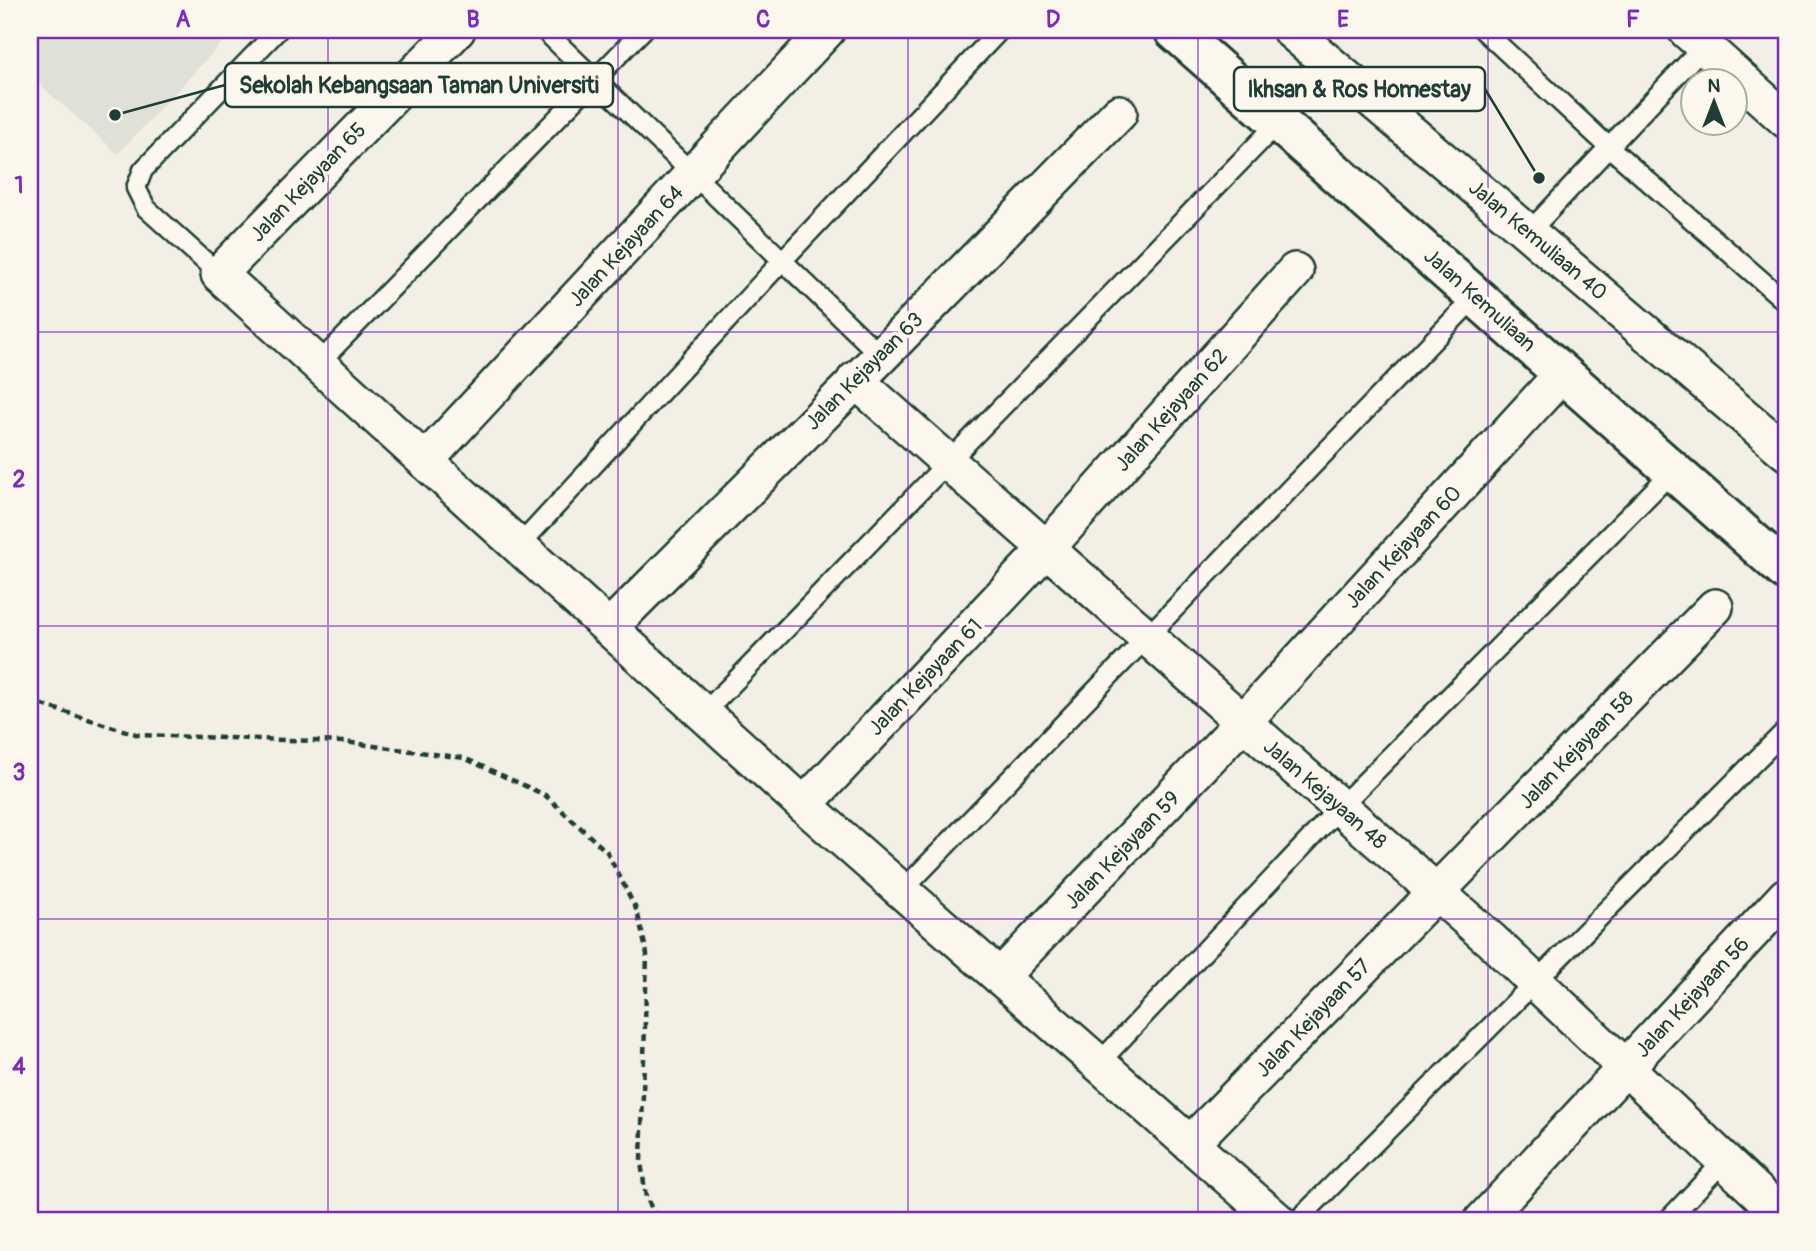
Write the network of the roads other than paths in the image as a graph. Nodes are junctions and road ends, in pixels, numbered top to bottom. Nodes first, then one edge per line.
1 (278, 30) edge
2 (457, 30) edge
3 (544, 30) edge
4 (643, 30) edge
5 (827, 30) edge
6 (999, 30) edge
7 (1174, 30) edge
8 (1290, 30) edge
9 (1483, 30) edge
10 (1703, 35) edge
11 (594, 78) junction
12 (1119, 113) dead end
13 (1786, 121) edge
14 (1279, 122) junction
15 (1609, 147) junction
16 (693, 174) junction
17 (1529, 232) junction
18 (782, 261) junction
19 (1295, 271) dead end
20 (219, 274) junction
21 (1476, 296) junction
22 (1786, 302) edge
23 (881, 356) junction
24 (318, 364) junction
25 (1563, 373) junction
26 (855, 380) junction
27 (1786, 452) edge
28 (425, 461) junction
29 (949, 462) junction
30 (1673, 471) junction
31 (519, 547) junction
32 (1046, 549) junction
33 (1786, 571) edge
34 (1715, 607) dead end
35 (609, 628) junction
36 (1148, 638) junction
37 (703, 714) junction
38 (1243, 722) junction
39 (1786, 730) edge
40 (804, 805) junction
41 (1340, 807) junction
42 (902, 891) junction
43 (1436, 892) junction
44 (1785, 899) edge
45 (1000, 977) junction
46 (1534, 981) junction
47 (1098, 1063) junction
48 (1626, 1068) junction
49 (1190, 1144) junction
50 (1724, 1161) junction
51 (1786, 1219) edge
52 (1278, 1221) edge
53 (1297, 1221) edge
54 (1482, 1221) edge
55 (1667, 1221) edge

1 - 20 lane
2 - 20 street, Jalan Kejayaan 65
3 - 11 lane
4 - 11 lane
5 - 16 street, Jalan Kejayaan 64
6 - 18 lane
7 - 14 street, Jalan Kemuliaan
8 - 17 street, Jalan Kemuliaan 40
9 - 15 lane
10 - 13 street
10 - 15 lane
11 - 16 lane
11 - 24 lane
12 - 23 street, Jalan Kejayaan 63
14 - 21 street, Jalan Kemuliaan
14 - 29 lane
15 - 17 lane
15 - 22 lane
16 - 18 lane
16 - 28 street, Jalan Kejayaan 64
17 - 27 street, Jalan Kemuliaan 40
18 - 23 lane
18 - 31 lane
19 - 32 street, Jalan Kejayaan 62
20 - 24 street
21 - 25 street, Jalan Kemuliaan
21 - 36 lane
23 - 26 street, Jalan Kejayaan 63
24 - 28 street
25 - 30 street, Jalan Kemuliaan
25 - 38 street, Jalan Kejayaan 60
26 - 29 street, Jalan Kejayaan 48
26 - 35 street, Jalan Kejayaan 63
28 - 31 street
29 - 32 street, Jalan Kejayaan 48
29 - 37 lane
30 - 33 street, Jalan Kemuliaan
30 - 41 lane
31 - 35 street
32 - 36 street, Jalan Kejayaan 48
32 - 40 street, Jalan Kejayaan 61
34 - 43 street, Jalan Kejayaan 58
35 - 37 street
36 - 38 street, Jalan Kejayaan 48
36 - 42 lane
37 - 40 street
38 - 41 street, Jalan Kejayaan 48
38 - 45 street, Jalan Kejayaan 59
39 - 46 lane
40 - 42 street
41 - 43 street, Jalan Kejayaan 48
41 - 47 lane
42 - 45 street
43 - 46 street, Jalan Kejayaan 48
43 - 49 street, Jalan Kejayaan 57
44 - 48 street, Jalan Kejayaan 56
45 - 47 street
46 - 48 street, Jalan Kejayaan 48
46 - 53 lane
47 - 49 street
48 - 50 street, Jalan Kejayaan 48
48 - 54 street, Jalan Kejayaan 56
49 - 52 street
50 - 51 street, Jalan Kejayaan 48
50 - 55 lane

